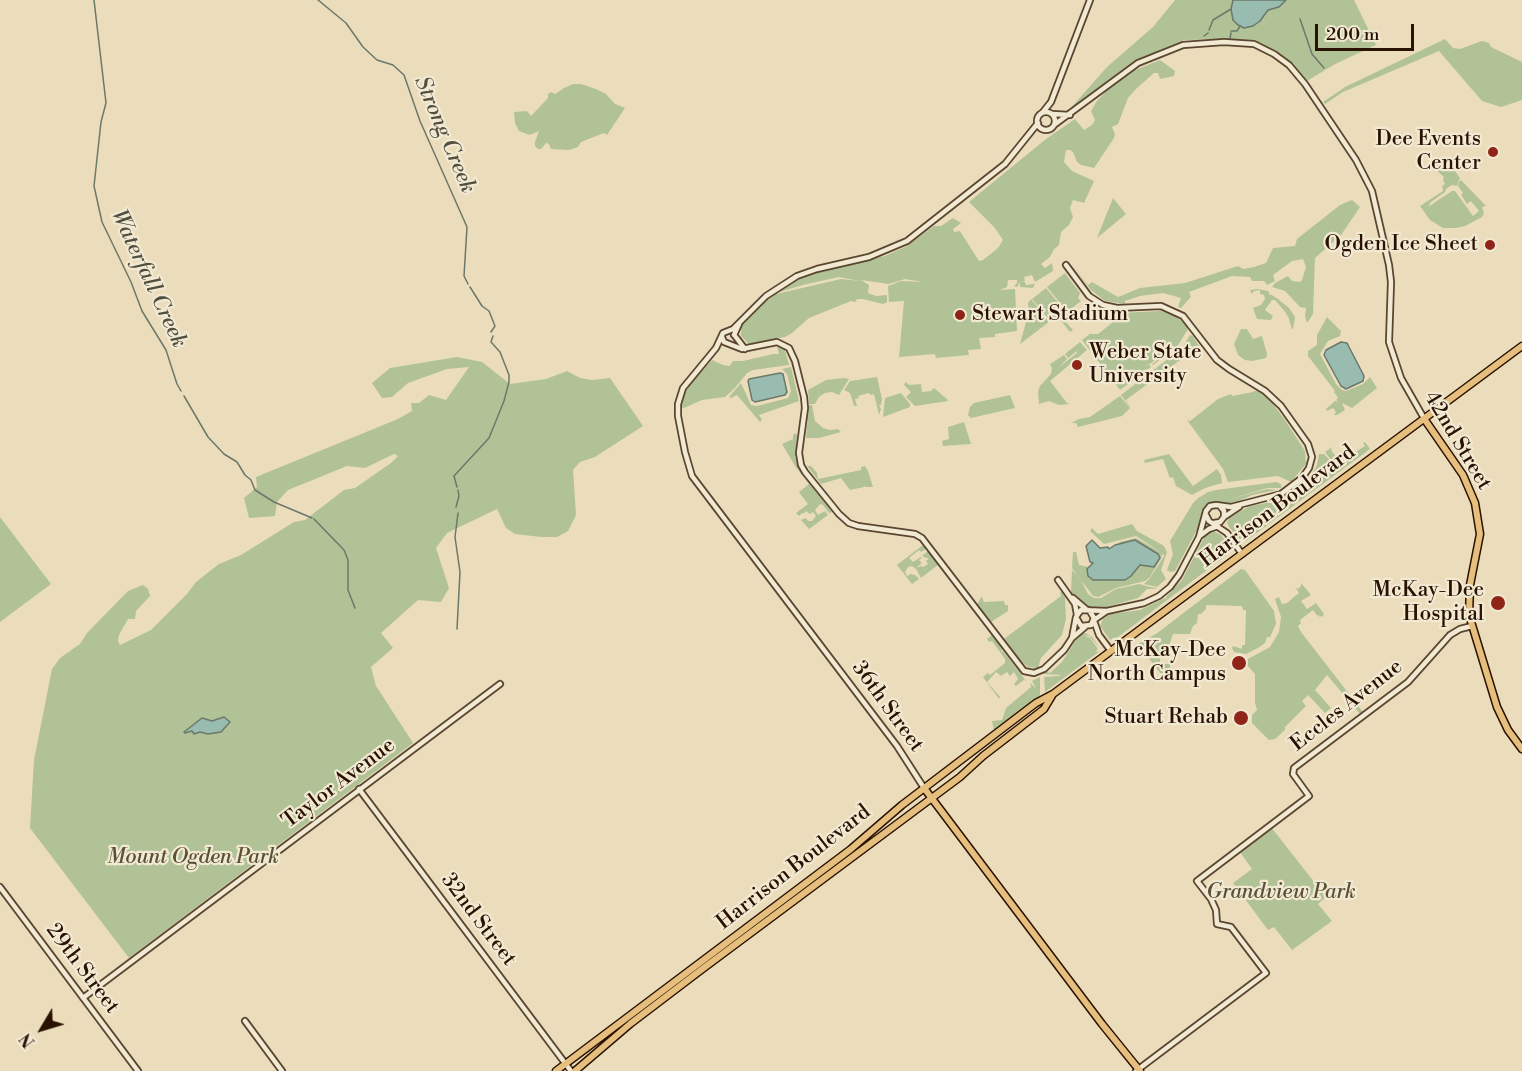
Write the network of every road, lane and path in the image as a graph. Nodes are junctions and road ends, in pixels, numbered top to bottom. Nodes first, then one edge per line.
1 (1090, 0) edge
2 (1051, 102) junction
3 (1043, 112) junction
4 (1053, 114) junction
5 (1070, 115) junction
6 (1038, 123) junction
7 (1054, 125) junction
8 (1047, 130) junction
9 (1028, 136) junction
10 (1066, 265) dead end
11 (744, 317) junction
12 (729, 330) junction
13 (734, 336) junction
14 (722, 337) junction
15 (727, 343) junction
16 (1522, 346) edge
17 (716, 348) junction
18 (745, 349) junction
19 (1425, 420) junction
20 (1247, 503) junction
21 (1218, 505) junction
22 (1206, 513) junction
23 (1223, 518) junction
24 (1214, 524) junction
25 (1227, 533) junction
26 (1200, 536) junction
27 (1242, 554) junction
28 (1058, 580) dead end
29 (1070, 595) junction
30 (1088, 610) junction
31 (1107, 611) junction
32 (1077, 616) junction
33 (1094, 621) junction
34 (1472, 626) junction
35 (1086, 627) junction
36 (1099, 635) junction
37 (1072, 638) junction
38 (1111, 651) junction
39 (500, 684) dead end
40 (1053, 694) junction
41 (1522, 749) edge
42 (924, 788) junction
43 (359, 789) junction
44 (931, 799) junction
45 (0, 887) edge
46 (83, 998) junction
47 (245, 1021) dead end
48 (565, 1064) junction
49 (1138, 1070) edge
50 (138, 1071) edge
51 (282, 1071) edge
52 (556, 1071) edge
53 (573, 1071) edge

1 - 2 street
2 - 3 street
2 - 4 street
3 - 4 street
3 - 6 street
4 - 5 street
4 - 7 street
5 - 7 street, 42nd Street
5 - 19 street, 42nd Street
6 - 8 street
6 - 9 street
7 - 8 street
8 - 9 street
9 - 11 street
10 - 20 street
11 - 12 street
11 - 13 street
12 - 13 street
12 - 14 street
13 - 15 street
13 - 18 street
14 - 15 street
14 - 17 street, 36th Street
15 - 17 street, 36th Street
15 - 18 street
16 - 19 main road, Harrison Boulevard
17 - 42 street, 36th Street
18 - 37 street
19 - 27 main road, Harrison Boulevard
19 - 34 main road, 42nd Street
20 - 21 street
20 - 23 street
21 - 22 street
21 - 23 street
22 - 24 street
22 - 26 street
23 - 24 street
23 - 25 street
24 - 25 street
24 - 26 street
25 - 27 street
26 - 31 street
27 - 38 main road, Harrison Boulevard
28 - 29 street
29 - 30 street
29 - 32 street
30 - 31 street
30 - 32 street
30 - 33 street
31 - 33 street
32 - 35 street
32 - 37 street
33 - 35 street
33 - 36 street
34 - 41 main road
34 - 49 street, Eccles Avenue
35 - 36 street
35 - 37 street
36 - 38 street
38 - 40 main road, Harrison Boulevard
39 - 43 street, Taylor Avenue
40 - 42 main road, Harrison Boulevard
40 - 44 main road, Harrison Boulevard
42 - 44 main road, 36th Street
42 - 48 main road, Harrison Boulevard
43 - 46 street, Taylor Avenue
43 - 48 street, 32nd Street
44 - 49 main road, 36th Street
44 - 53 main road, Harrison Boulevard
45 - 46 street, 29th Street
46 - 50 street, 29th Street
47 - 51 street
48 - 52 main road, Harrison Boulevard
48 - 53 street, 32nd Street

